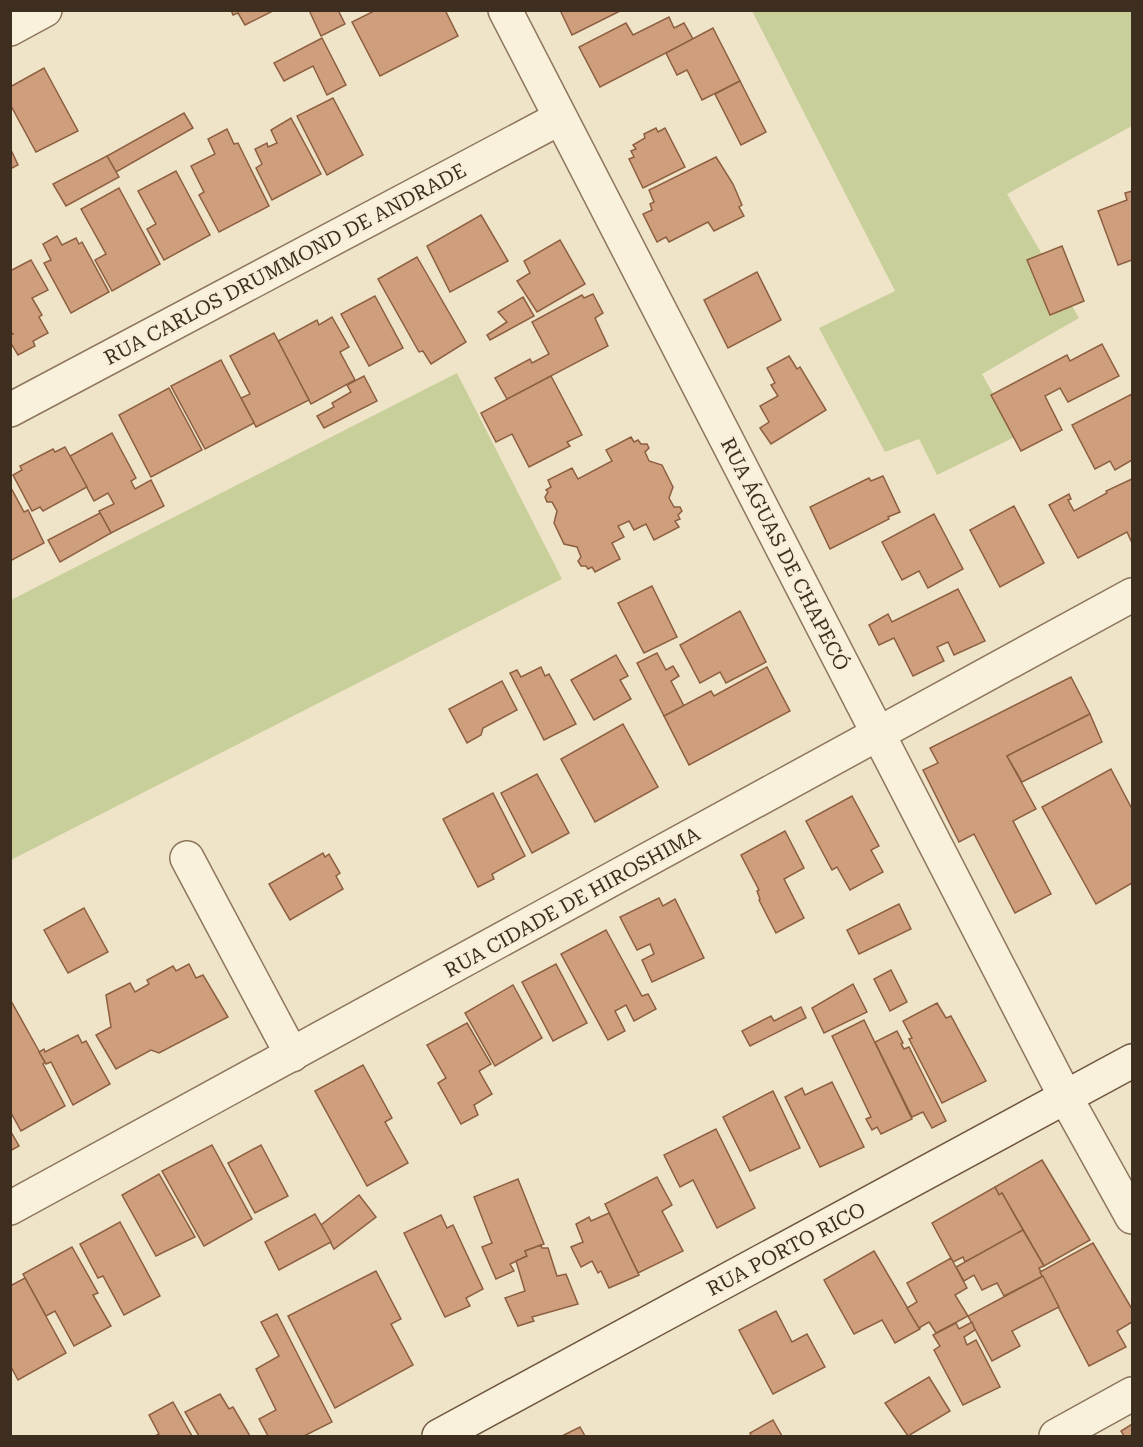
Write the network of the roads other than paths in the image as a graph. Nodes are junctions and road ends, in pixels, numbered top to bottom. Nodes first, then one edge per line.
1 (45, 10) edge
2 (505, 10) edge
3 (10, 29) edge
4 (560, 118) junction
5 (10, 410) edge
6 (1132, 595) edge
7 (878, 734) junction
8 (187, 858) dead end
9 (292, 1055) junction
10 (1132, 1062) edge
11 (1066, 1098) junction
12 (10, 1208) edge
13 (1132, 1217) edge
14 (1132, 1394) edge
15 (439, 1437) edge
16 (1056, 1437) edge

1 - 3 street
2 - 4 street, RUA ÁGUAS DE CHAPECÓ
4 - 5 street, RUA CARLOS DRUMMOND DE ANDRADE
4 - 7 street, RUA ÁGUAS DE CHAPECÓ
6 - 7 street, RUA CIDADE DE HIROSHIMA
7 - 9 street, RUA CIDADE DE HIROSHIMA
7 - 11 street, RUA ÁGUAS DE CHAPECÓ
8 - 9 street
9 - 12 street, RUA CIDADE DE HIROSHIMA
10 - 11 street, RUA PORTO RICO
11 - 13 street, RUA ÁGUAS DE CHAPECÓ
11 - 15 street, RUA PORTO RICO
14 - 16 street

